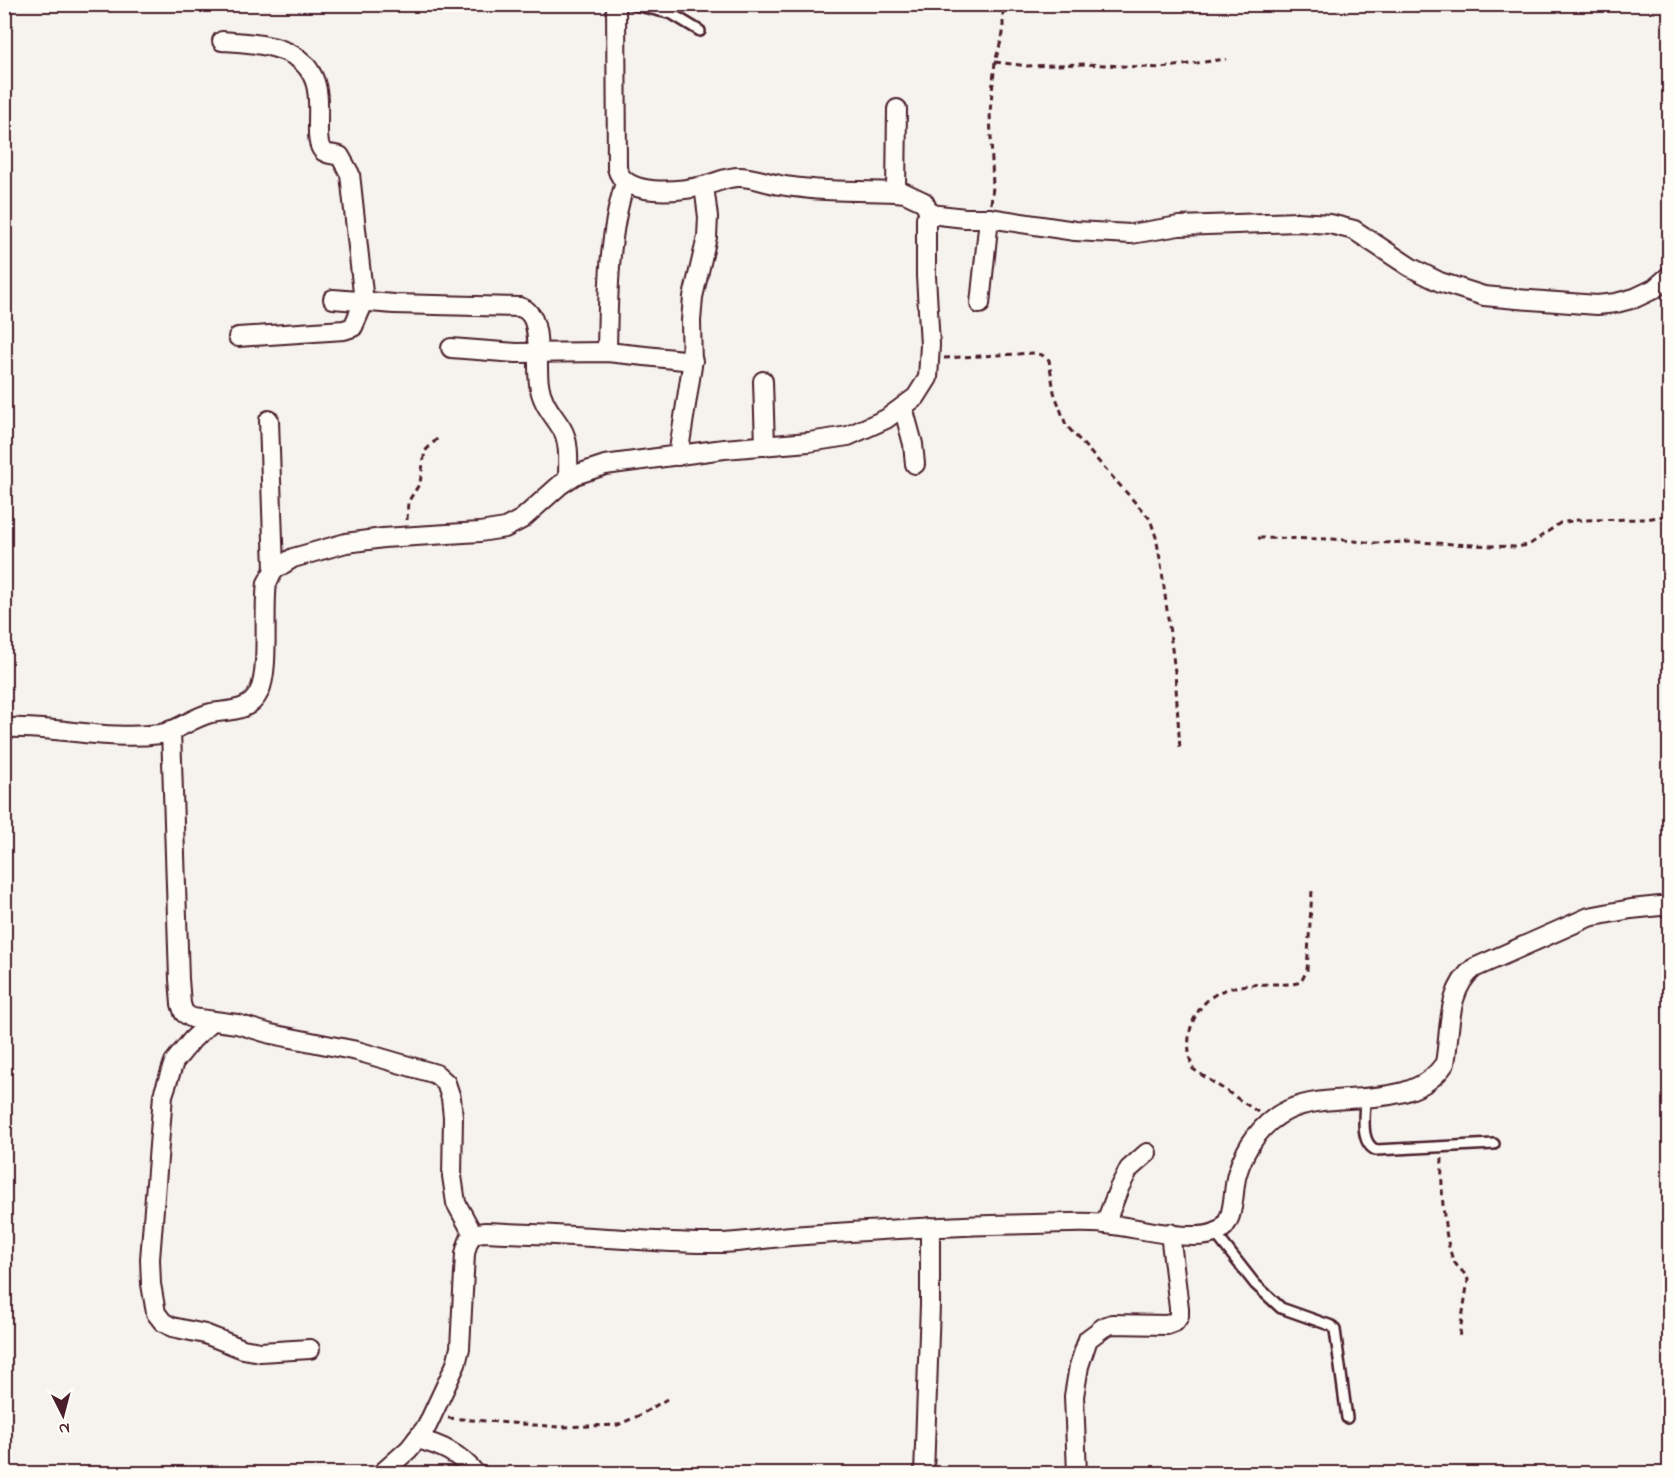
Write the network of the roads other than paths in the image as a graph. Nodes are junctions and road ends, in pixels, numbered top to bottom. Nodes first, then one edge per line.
1 (616, 4) edge
2 (631, 4) edge
3 (700, 31) dead end
4 (222, 41) dead end
5 (897, 109) dead end
6 (625, 183) junction
7 (704, 186) junction
8 (896, 192) junction
9 (930, 214) junction
10 (989, 218) junction
11 (1670, 275) edge
12 (333, 300) dead end
13 (364, 302) junction
14 (980, 304) dead end
15 (238, 337) dead end
16 (451, 348) dead end
17 (607, 352) junction
18 (537, 353) junction
19 (693, 361) junction
20 (763, 381) dead end
21 (903, 407) junction
22 (269, 420) dead end
23 (765, 446) junction
24 (678, 456) junction
25 (915, 464) dead end
26 (568, 479) junction
27 (274, 570) junction
28 (4, 728) edge
29 (171, 730) junction
30 (1670, 905) edge
31 (212, 1021) junction
32 (1365, 1098) junction
33 (1494, 1144) dead end
34 (1147, 1153) dead end
35 (1105, 1224) junction
36 (930, 1227) junction
37 (1170, 1233) junction
38 (1215, 1233) junction
39 (473, 1234) junction
40 (310, 1349) dead end
41 (1347, 1418) dead end
42 (417, 1439) junction
43 (381, 1473) edge
44 (476, 1473) edge
45 (924, 1473) edge
46 (1077, 1473) edge

1 - 6 street
2 - 3 lane
4 - 13 street
5 - 8 street
6 - 7 street
6 - 17 street
7 - 8 street
7 - 19 street
8 - 9 street
9 - 10 street
9 - 21 street
10 - 11 street
10 - 14 street
12 - 13 street
13 - 15 street
13 - 18 street
16 - 18 street
17 - 18 street
17 - 19 street
18 - 26 street
19 - 24 street
20 - 23 street
21 - 23 street
21 - 25 street
22 - 27 street
23 - 24 street
24 - 26 street
26 - 27 street
27 - 29 street
28 - 29 street
29 - 31 street
30 - 32 street
31 - 39 street
31 - 40 street
32 - 33 lane
32 - 38 street
34 - 35 street
35 - 36 street
35 - 37 street
36 - 39 street
36 - 45 street
37 - 38 street
37 - 46 street
38 - 41 lane
39 - 42 street
42 - 43 street
42 - 44 street

